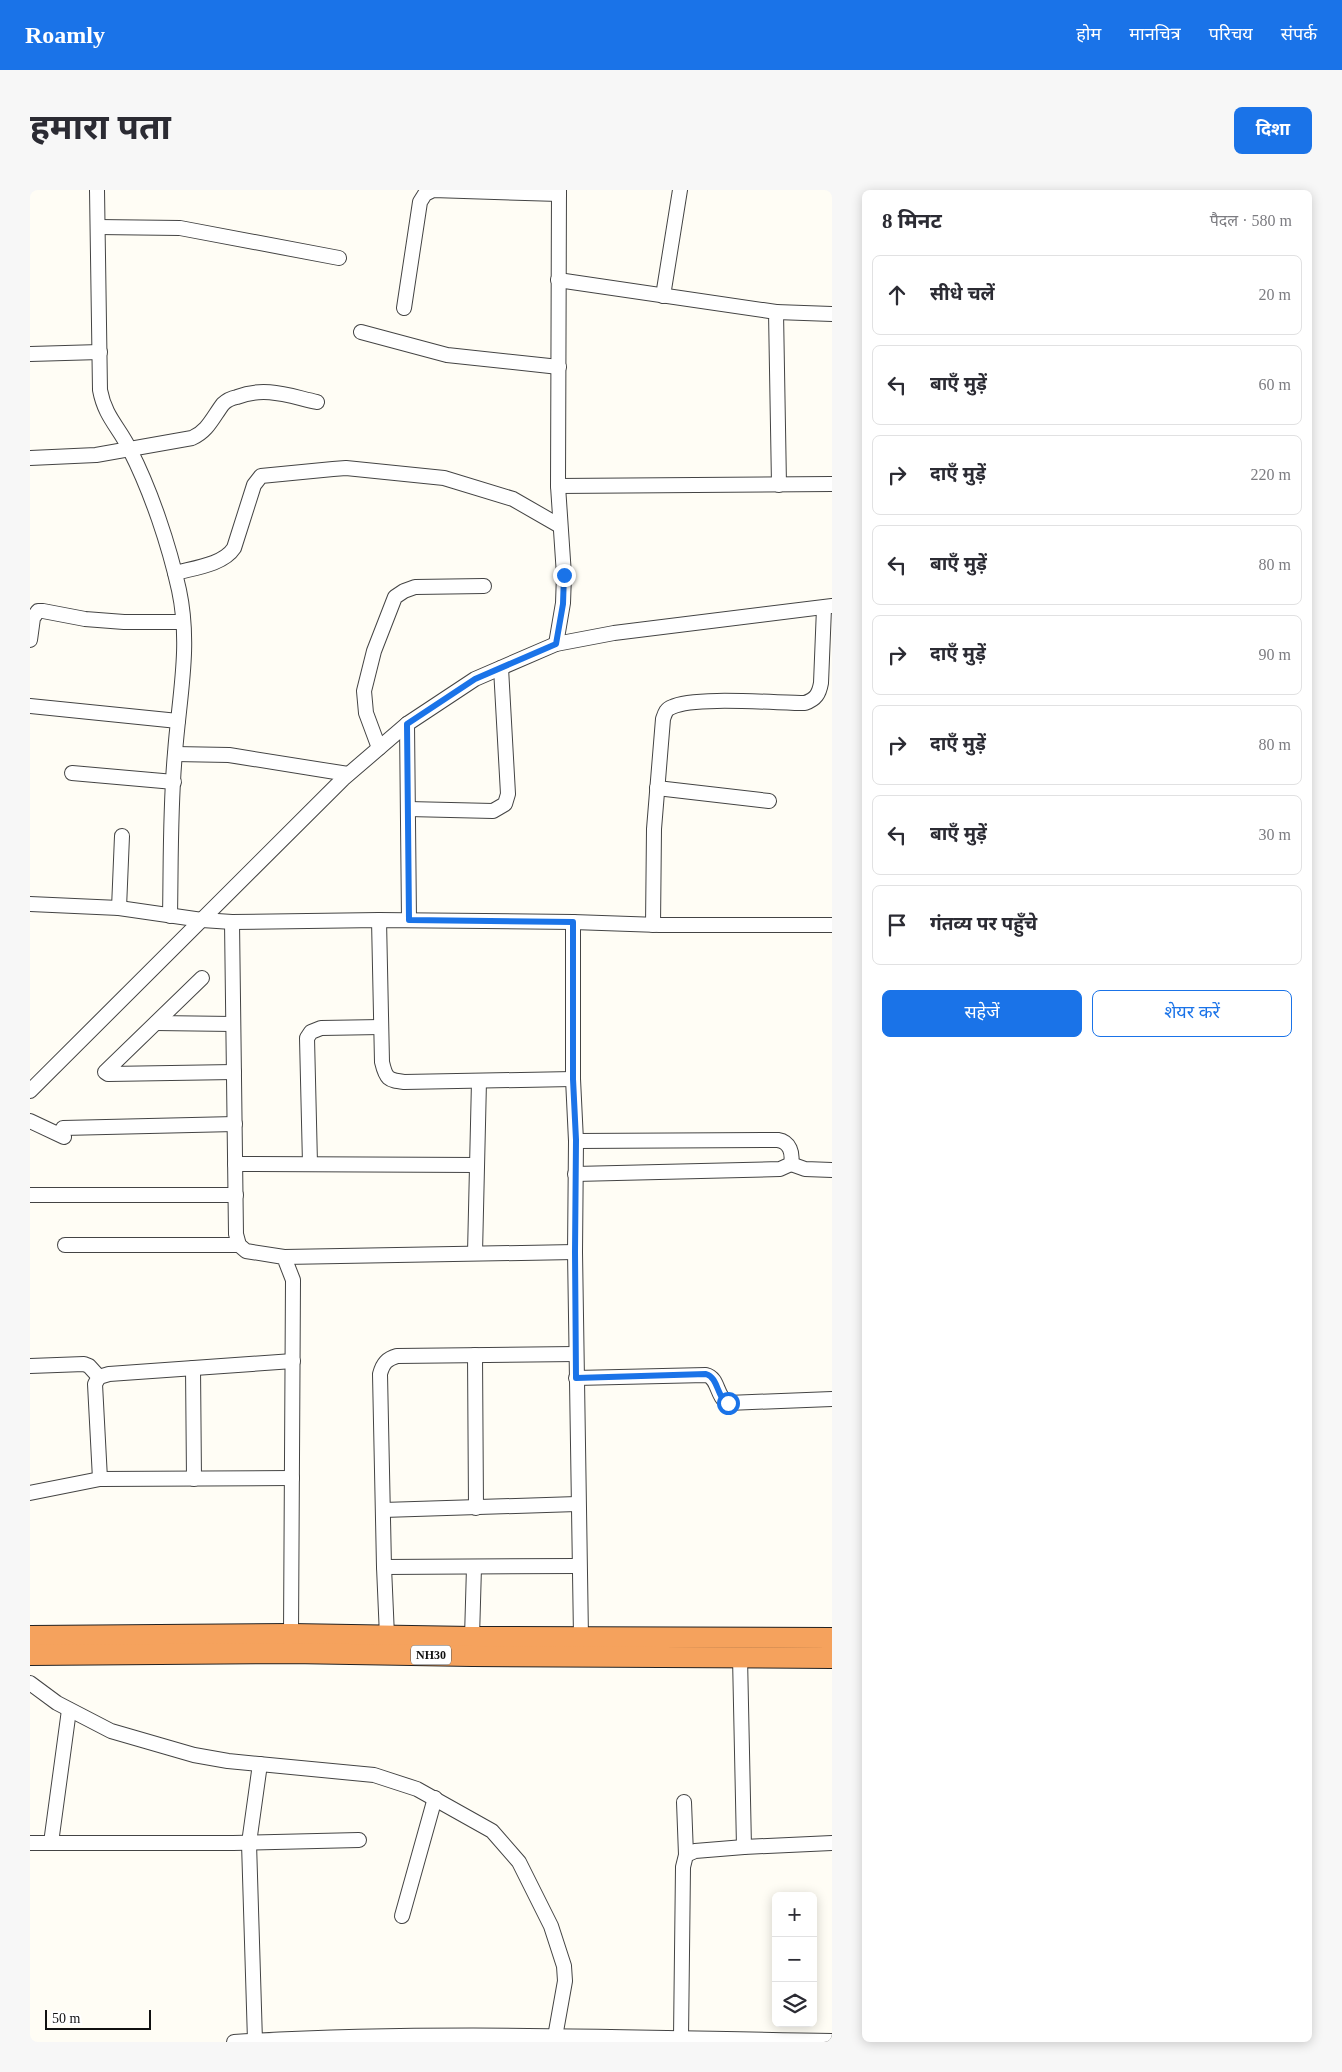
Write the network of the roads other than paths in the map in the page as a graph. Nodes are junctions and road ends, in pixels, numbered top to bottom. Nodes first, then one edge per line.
1 (97, 190) edge
2 (680, 190) edge
3 (559, 192) edge
4 (98, 227) junction
5 (339, 258) dead end
6 (558, 280) junction
7 (663, 296) junction
8 (404, 308) dead end
9 (776, 312) junction
10 (832, 314) edge
11 (361, 332) dead end
12 (100, 352) junction
13 (30, 354) edge
14 (559, 367) junction
15 (317, 402) dead end
16 (130, 449) junction
17 (30, 458) edge
18 (832, 484) edge
19 (779, 485) junction
20 (558, 486) junction
21 (560, 526) junction
22 (174, 574) junction
23 (484, 586) dead end
24 (828, 607) edge
25 (184, 622) junction
26 (30, 640) edge
27 (556, 644) junction
28 (501, 668) junction
29 (30, 706) edge
30 (178, 721) junction
31 (407, 724) junction
32 (379, 748) junction
33 (175, 754) junction
34 (72, 773) dead end
35 (348, 774) junction
36 (174, 782) junction
37 (657, 788) junction
38 (769, 801) dead end
39 (408, 809) junction
40 (122, 836) dead end
41 (30, 904) edge
42 (119, 908) junction
43 (170, 916) junction
44 (202, 920) junction
45 (379, 920) junction
46 (409, 920) junction
47 (232, 922) junction
48 (573, 922) junction
49 (653, 925) junction
50 (832, 925) edge
51 (202, 978) dead end
52 (156, 1024) junction
53 (233, 1024) junction
54 (381, 1026) junction
55 (234, 1072) junction
56 (573, 1079) junction
57 (479, 1081) junction
58 (30, 1092) edge
59 (30, 1121) edge
60 (235, 1124) junction
61 (576, 1140) junction
62 (235, 1164) junction
63 (310, 1164) junction
64 (791, 1164) junction
65 (477, 1165) junction
66 (832, 1170) edge
67 (575, 1174) junction
68 (30, 1194) edge
69 (236, 1195) junction
70 (65, 1245) dead end
71 (239, 1245) junction
72 (575, 1252) junction
73 (475, 1253) junction
74 (284, 1257) junction
75 (576, 1354) junction
76 (475, 1355) junction
77 (293, 1361) junction
78 (30, 1366) edge
79 (193, 1368) junction
80 (99, 1377) junction
81 (576, 1378) junction
82 (832, 1399) edge
83 (292, 1478) junction
84 (100, 1479) junction
85 (194, 1479) junction
86 (30, 1494) edge
87 (578, 1504) junction
88 (476, 1508) junction
89 (383, 1510) junction
90 (578, 1566) junction
91 (384, 1567) junction
92 (474, 1567) junction
93 (290, 1634) junction
94 (30, 1636) edge
95 (387, 1636) junction
96 (472, 1637) junction
97 (581, 1638) junction
98 (832, 1638) edge
99 (30, 1655) edge
100 (740, 1657) junction
101 (832, 1658) edge
102 (30, 1682) edge
103 (69, 1710) junction
104 (260, 1764) junction
105 (435, 1798) junction
106 (684, 1802) dead end
107 (359, 1840) dead end
108 (51, 1843) junction
109 (249, 1843) junction
110 (832, 1843) edge
111 (30, 1844) edge
112 (744, 1847) junction
113 (686, 1855) junction
114 (402, 1916) dead end
115 (555, 2037) junction
116 (682, 2038) junction
117 (460, 2039) edge
118 (538, 2039) edge
119 (255, 2041) junction
120 (736, 2041) edge
121 (832, 2041) edge
122 (234, 2042) edge

1 - 4 street
2 - 7 street
3 - 6 street
3 - 8 street
4 - 5 street
4 - 12 street
6 - 7 street
6 - 14 street
7 - 9 street
9 - 10 street
9 - 19 street
11 - 14 street
12 - 13 street
12 - 16 street
14 - 20 street
15 - 16 street
16 - 17 street
16 - 22 street
18 - 19 street
19 - 20 street
20 - 21 street
21 - 22 street
21 - 27 street
22 - 25 street
23 - 32 street
24 - 27 street
24 - 37 street
25 - 26 street
25 - 30 street
27 - 28 street
28 - 31 street
28 - 39 street
29 - 30 street
30 - 33 street
31 - 32 street
31 - 39 street
32 - 35 street
33 - 35 street
33 - 36 street
34 - 36 street
35 - 44 street
36 - 43 street
37 - 38 street
37 - 49 street
39 - 46 street
40 - 42 street
41 - 42 street
42 - 43 street
43 - 44 street
44 - 47 street
44 - 58 street
45 - 46 street
45 - 47 street
45 - 54 street
46 - 48 street
47 - 53 street
48 - 49 street
48 - 56 street
49 - 50 street
51 - 52 street
52 - 53 street
52 - 55 street
53 - 55 street
54 - 57 street
54 - 63 street
55 - 60 street
56 - 57 street
56 - 61 street
57 - 65 street
59 - 60 street
60 - 62 street
61 - 64 street
61 - 67 street
62 - 63 street
62 - 69 street
63 - 65 street
64 - 66 street
64 - 67 street
65 - 73 street
67 - 72 street
68 - 69 street
69 - 71 street
70 - 71 street
71 - 74 street
72 - 73 street
72 - 75 street
73 - 74 street
74 - 77 street
75 - 76 street
75 - 81 street
76 - 88 street
76 - 89 street
77 - 79 street
77 - 83 street
78 - 80 street
79 - 80 street
79 - 85 street
80 - 84 street
81 - 82 street
81 - 87 street
83 - 85 street
83 - 93 street
84 - 85 street
84 - 86 street
87 - 88 street
87 - 90 street
88 - 89 street
89 - 91 street
90 - 92 street
90 - 97 street
91 - 92 street
91 - 95 street
92 - 96 street
93 - 94 highway, NH30
93 - 95 highway, NH30
95 - 96 highway, NH30
96 - 97 highway, NH30
97 - 98 highway, NH30
99 - 100 highway, NH30
100 - 101 highway, NH30
100 - 112 street
102 - 103 street
103 - 104 street
103 - 108 street
104 - 105 street
104 - 109 street
105 - 114 street
105 - 115 street
106 - 113 street
107 - 109 street
108 - 109 street
108 - 111 street
109 - 119 street
110 - 112 street
112 - 113 street
113 - 116 street
115 - 116 street
115 - 118 street
116 - 120 street
117 - 118 street
117 - 119 street
119 - 122 street
120 - 121 street

